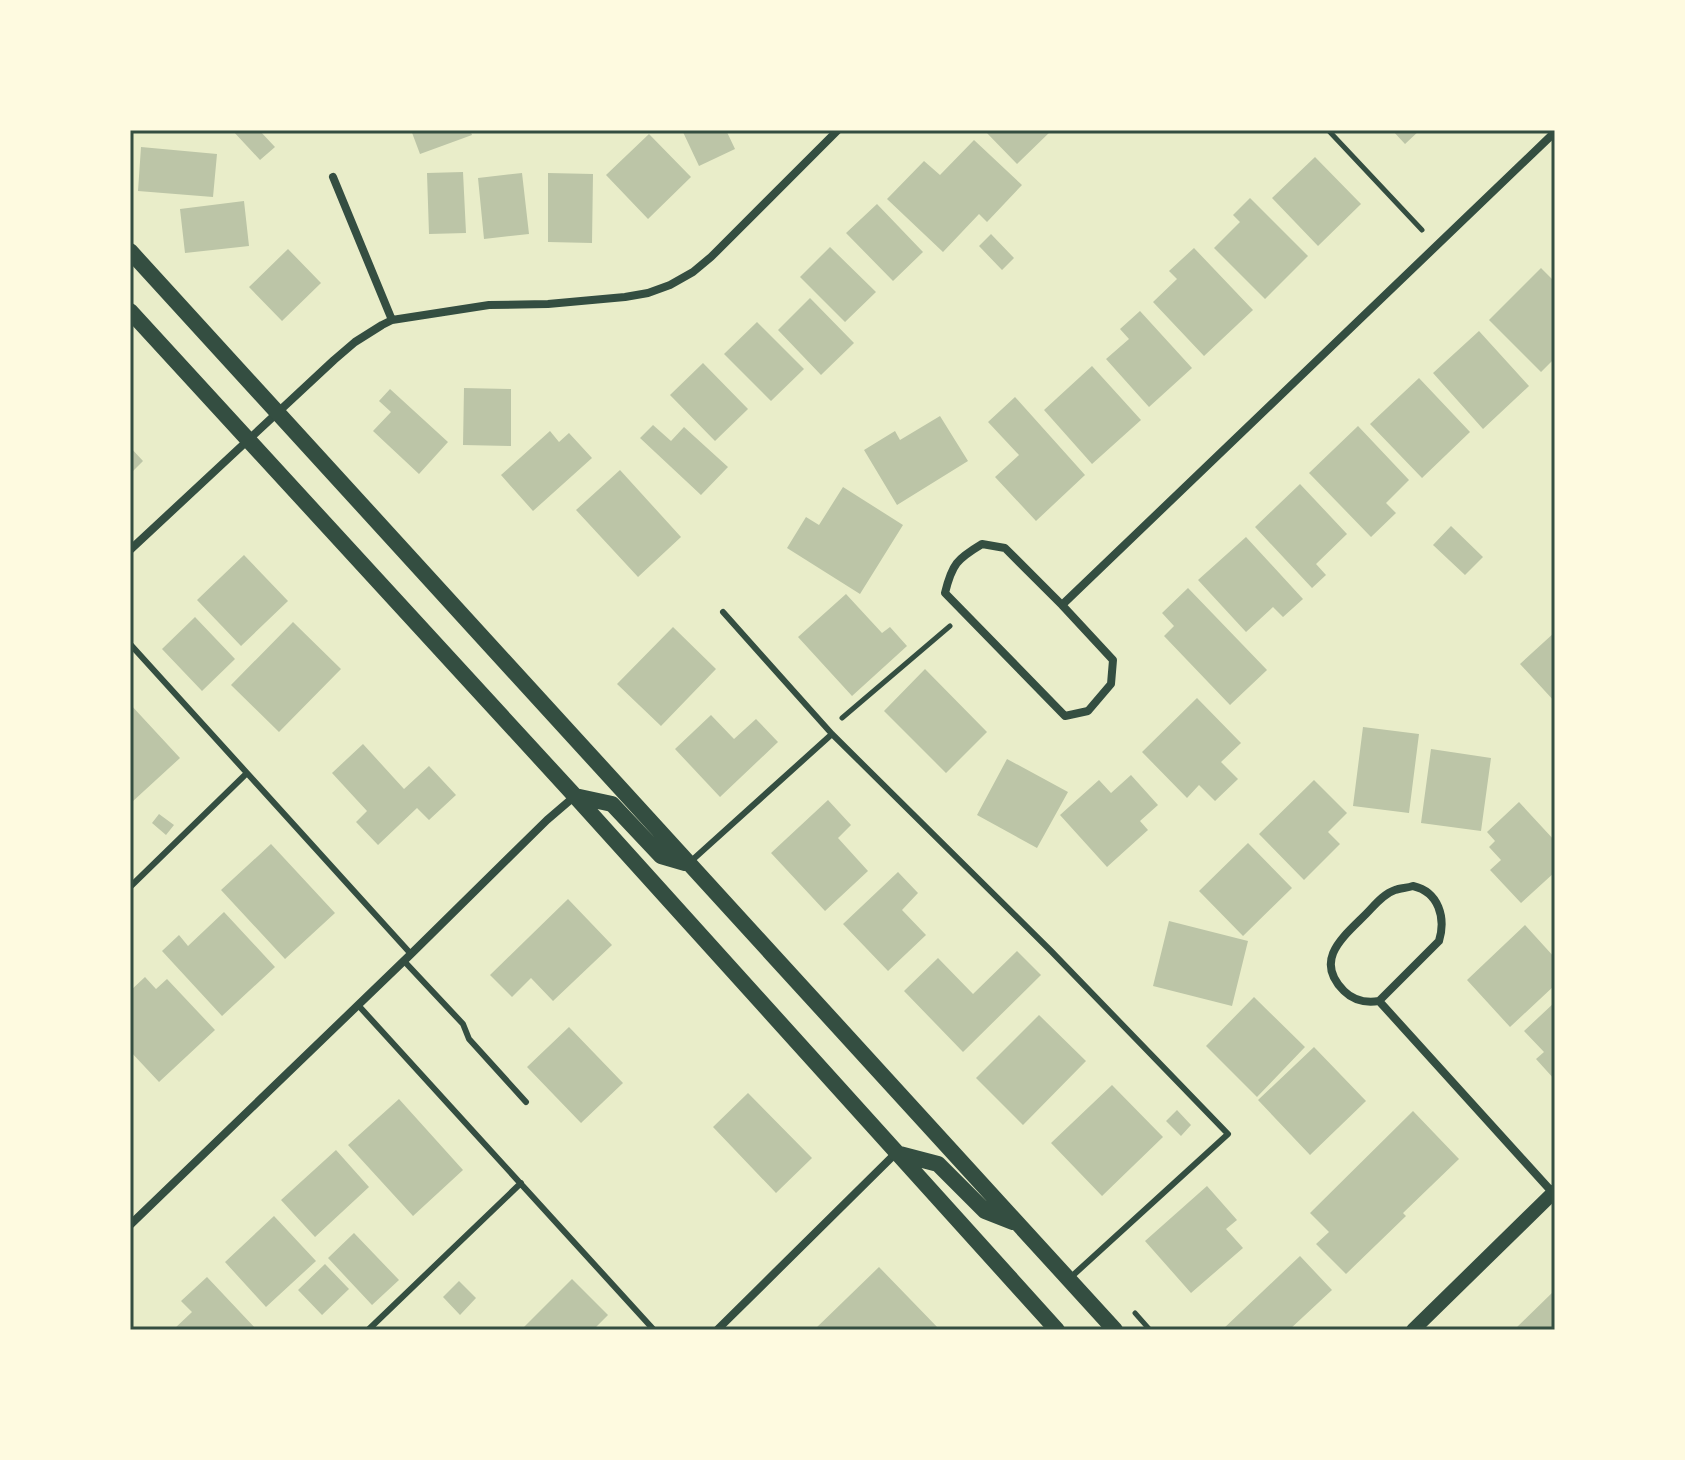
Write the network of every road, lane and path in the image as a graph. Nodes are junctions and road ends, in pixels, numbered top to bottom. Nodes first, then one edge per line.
1 (838, 130) edge
2 (1328, 130) edge
3 (1555, 132) edge
4 (333, 177) dead end
5 (1422, 230) dead end
6 (130, 251) edge
7 (130, 311) edge
8 (392, 320) junction
9 (277, 412) junction
10 (248, 440) junction
11 (130, 550) edge
12 (1062, 605) junction
13 (723, 612) dead end
14 (953, 623) dead end
15 (130, 644) edge
16 (839, 722) dead end
17 (832, 734) junction
18 (247, 773) junction
19 (575, 796) junction
20 (688, 864) junction
21 (130, 887) edge
22 (408, 958) junction
23 (1379, 1001) junction
24 (358, 1005) junction
25 (526, 1102) dead end
26 (896, 1153) junction
27 (521, 1183) junction
28 (1554, 1192) edge
29 (1018, 1224) junction
30 (130, 1225) edge
31 (1069, 1279) junction
32 (368, 1330) edge
33 (654, 1330) edge
34 (717, 1330) edge
35 (1057, 1330) edge
36 (1115, 1330) edge
37 (1413, 1330) edge

1 - 8 street
2 - 5 path
3 - 12 street
4 - 8 street
6 - 9 main road
7 - 10 main road
8 - 9 street
9 - 10 street
9 - 20 main road
10 - 11 street
10 - 19 main road
12 - 12 street
13 - 17 lane
14 - 16 path
15 - 18 lane
17 - 20 lane
17 - 31 lane
18 - 21 lane
18 - 22 lane
19 - 20 main road
19 - 22 street
19 - 26 main road
20 - 29 main road
22 - 24 street
22 - 25 lane
23 - 23 street
23 - 28 street
24 - 27 lane
24 - 30 street
26 - 29 main road
26 - 34 street
26 - 35 main road
27 - 32 lane
27 - 33 lane
28 - 37 street
29 - 31 main road
31 - 36 main road

